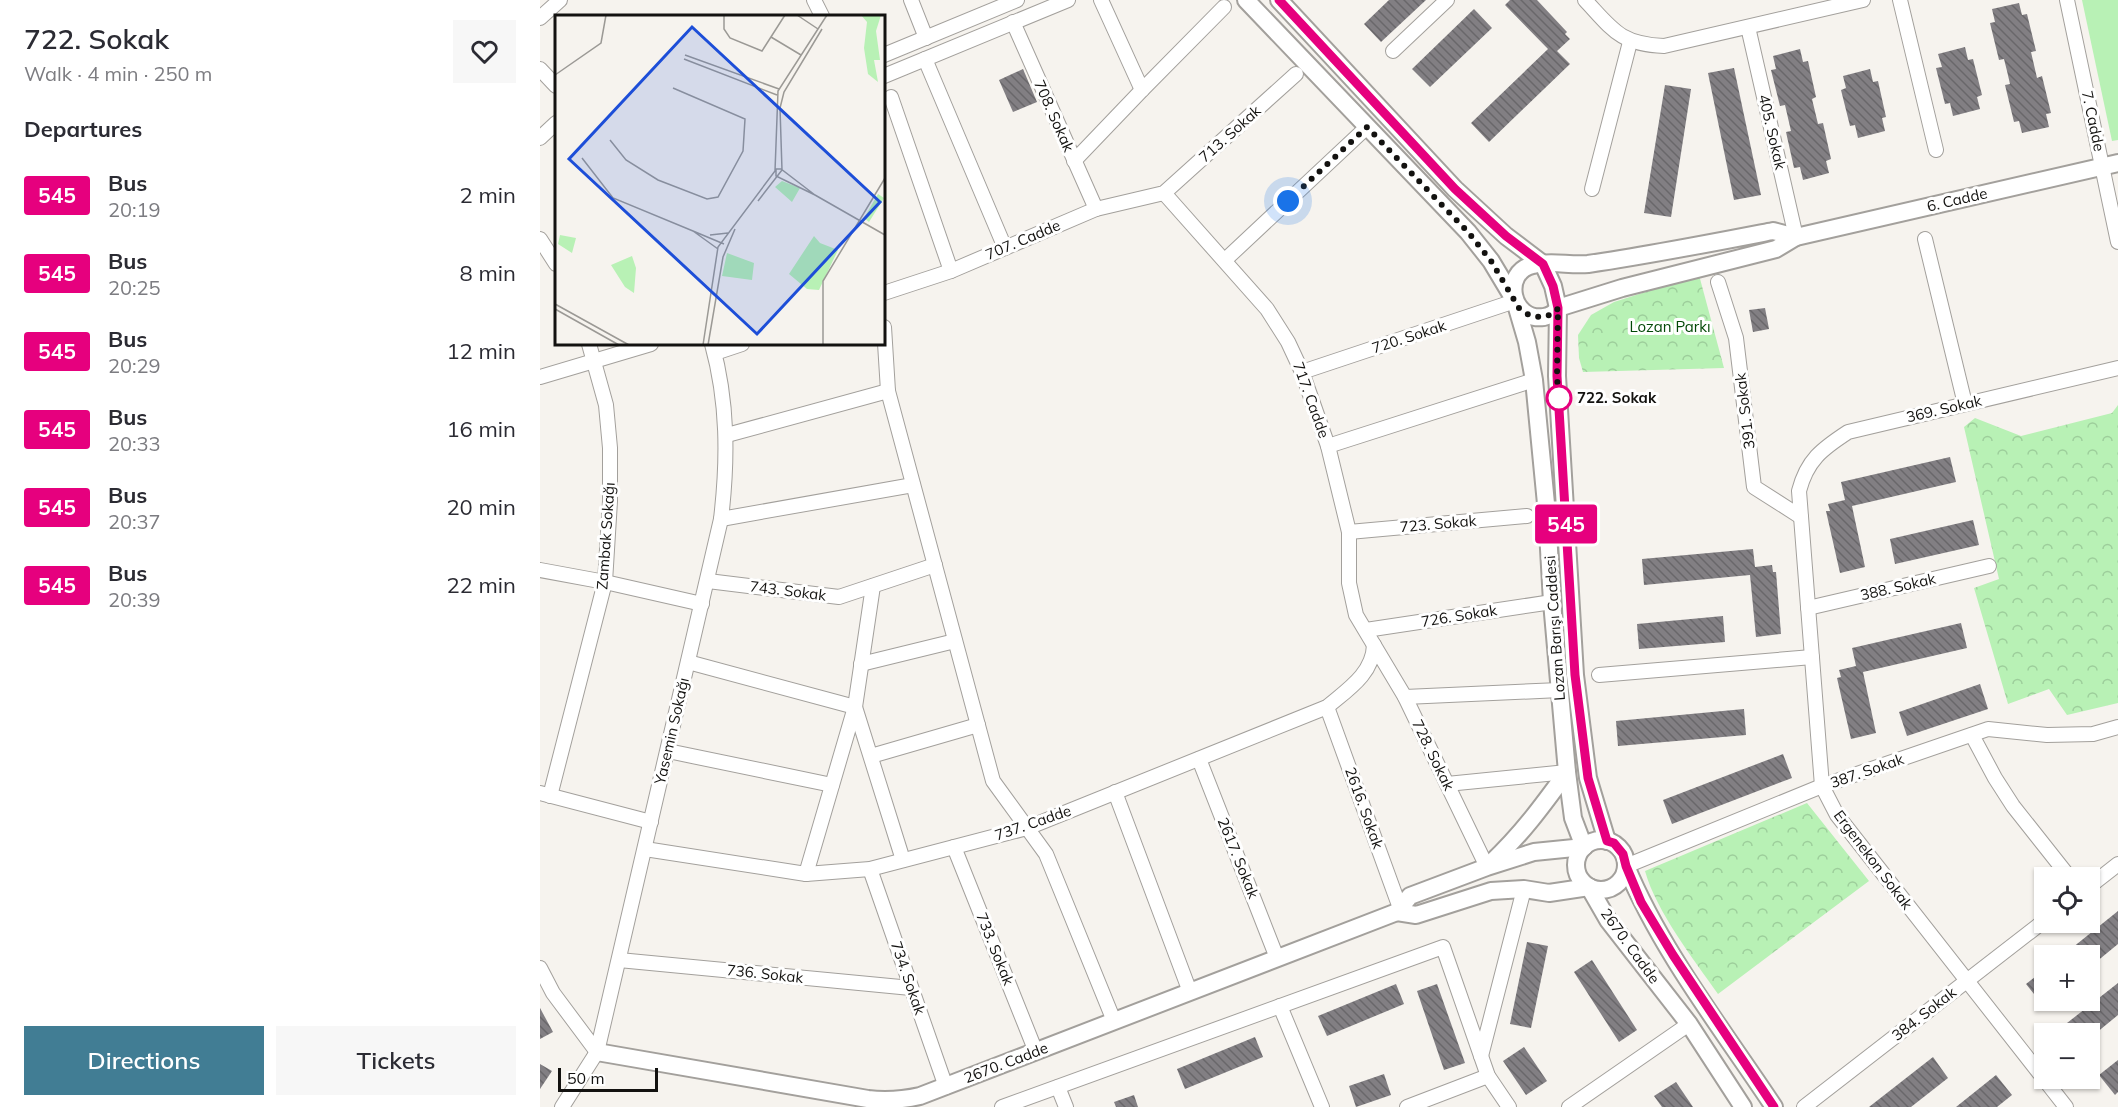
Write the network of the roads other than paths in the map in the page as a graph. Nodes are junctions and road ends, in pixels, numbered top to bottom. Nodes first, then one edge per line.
1 (560, 0) edge
2 (814, 0) edge
3 (911, 0) edge
4 (1068, 0) edge
5 (1101, 0) edge
6 (1246, 0) edge
7 (1279, 0) edge
8 (1446, 0) edge
9 (1585, 0) edge
10 (1863, 0) edge
11 (1900, 0) edge
12 (2067, 0) edge
13 (1009, 2) edge
14 (1224, 7) dead end
15 (822, 15) edge
16 (540, 18) edge
17 (1013, 22) junction
18 (1748, 27) junction
19 (926, 38) junction
20 (1630, 42) junction
21 (1393, 51) dead end
22 (885, 55) edge
23 (925, 59) junction
24 (540, 69) edge
25 (1296, 74) dead end
26 (885, 76) edge
27 (555, 85) edge
28 (1142, 90) junction
29 (891, 97) dead end
30 (555, 124) edge
31 (1367, 127) junction
32 (540, 138) edge
33 (1935, 150) dead end
34 (1074, 161) junction
35 (2110, 165) edge
36 (1592, 189) dead end
37 (1164, 193) junction
38 (1096, 209) junction
39 (1796, 237) junction
40 (540, 238) edge
41 (1925, 239) dead end
42 (2118, 242) edge
43 (1005, 248) junction
44 (1225, 260) junction
45 (555, 262) edge
46 (1543, 264) junction
47 (951, 271) junction
48 (1718, 282) dead end
49 (885, 293) edge
50 (1515, 302) junction
51 (1558, 308) junction
52 (885, 343) edge
53 (589, 345) edge
54 (647, 345) edge
55 (735, 345) edge
56 (713, 348) edge
57 (594, 360) junction
58 (2118, 368) edge
59 (1302, 372) junction
60 (540, 377) edge
61 (1534, 380) junction
62 (888, 391) junction
63 (1965, 404) junction
64 (727, 435) junction
65 (1328, 446) junction
66 (913, 484) junction
67 (1799, 492) joint
68 (1527, 516) dead end
69 (1801, 517) junction
70 (721, 519) junction
71 (1349, 532) junction
72 (935, 565) junction
73 (1989, 566) dead end
74 (540, 570) edge
75 (708, 581) junction
76 (605, 582) junction
77 (873, 586) junction
78 (1552, 602) junction
79 (702, 604) junction
80 (1808, 608) junction
81 (1366, 630) junction
82 (956, 641) junction
83 (1374, 645) junction
84 (1812, 657) junction
85 (688, 663) junction
86 (861, 664) junction
87 (1599, 675) dead end
88 (1560, 690) junction
89 (1405, 698) junction
90 (855, 707) junction
91 (1327, 707) junction
92 (978, 725) junction
93 (2118, 727) edge
94 (1972, 735) junction
95 (668, 751) junction
96 (870, 756) junction
97 (1199, 759) junction
98 (1567, 772) junction
99 (1447, 784) junction
100 (832, 785) junction
101 (1822, 786) junction
102 (1115, 792) junction
103 (545, 795) edge
104 (651, 822) junction
105 (1027, 828) junction
106 (1607, 841) junction
107 (954, 847) junction
108 (1584, 847) junction
109 (645, 849) junction
110 (903, 860) junction
111 (2118, 864) edge
112 (1626, 866) junction
113 (1487, 867) junction
114 (2061, 867) edge
115 (870, 869) junction
116 (806, 874) junction
117 (2100, 878) edge
118 (1589, 887) junction
119 (1524, 889) junction
120 (1399, 910) junction
121 (2034, 929) edge
122 (1277, 958) junction
123 (619, 960) junction
124 (540, 968) edge
125 (1967, 981) junction
126 (911, 988) junction
127 (1190, 992) junction
128 (1280, 1006) junction
129 (1114, 1022) junction
130 (1689, 1024) junction
131 (597, 1052) junction
132 (1036, 1052) junction
133 (1481, 1056) junction
134 (1488, 1076) junction
135 (946, 1087) junction
136 (1058, 1087) junction
137 (922, 1102) edge
138 (562, 1107) edge
139 (1002, 1107) edge
140 (1066, 1107) edge
141 (1322, 1107) edge
142 (1407, 1107) edge
143 (1509, 1107) edge
144 (1569, 1107) edge
145 (1743, 1107) edge
146 (1774, 1107) edge
147 (1804, 1107) edge
148 (2066, 1107) edge

1 - 16 street
2 - 15 street
3 - 19 street
4 - 17 street
5 - 28 street
6 - 31 main road, Lozan Barışı Caddesi
7 - 46 main road
8 - 21 street
9 - 20 street
10 - 18 street
11 - 33 street
12 - 35 street, 7. Cadde
13 - 19 street
14 - 28 street
17 - 23 street
17 - 34 street, 708. Sokak
18 - 20 street
18 - 39 street, 405. Sokak
19 - 22 street
20 - 36 street
23 - 26 street
23 - 43 street
24 - 27 street
25 - 37 street, 713. Sokak
28 - 34 street
29 - 47 street
30 - 32 street
31 - 44 street
31 - 50 main road, Lozan Barışı Caddesi
34 - 38 street, 708. Sokak
35 - 39 main road, 6. Cadde
35 - 42 street, 7. Cadde
37 - 38 street, 707. Cadde
37 - 44 street, 717. Cadde
38 - 43 street, 707. Cadde
39 - 46 main road, 6. Cadde
39 - 51 main road, 6. Cadde
40 - 45 street
41 - 63 street
43 - 47 street, 707. Cadde
44 - 59 street, 717. Cadde
46 - 50 main road, Lozan Barışı Caddesi
46 - 51 main road, Lozan Barışı Caddesi
47 - 49 street, 707. Cadde
48 - 69 street, 391. Sokak
50 - 51 main road, Lozan Barışı Caddesi
50 - 59 street, 720. Sokak
50 - 61 main road, Lozan Barışı Caddesi
51 - 106 main road, Lozan Barışı Caddesi
52 - 62 street
53 - 57 street, Zambak Sokağı
54 - 57 street
55 - 56 street
56 - 64 street, Yasemin Sokağı
57 - 60 street
57 - 76 street, Zambak Sokağı
58 - 63 street, 369. Sokak
59 - 65 street, 717. Cadde
61 - 65 street
61 - 78 main road, Lozan Barışı Caddesi
62 - 64 street
62 - 66 street
63 - 67 street, 369. Sokak
64 - 70 street, Yasemin Sokağı
65 - 71 street, 717. Cadde
66 - 70 street
66 - 72 street
67 - 69 street, Ergenekon Sokak
68 - 71 street, 723. Sokak
69 - 80 street, Ergenekon Sokak
70 - 75 street, Yasemin Sokağı
71 - 81 street, 717. Cadde
72 - 77 street, 743. Sokak
72 - 82 street
73 - 80 street, 388. Sokak
74 - 76 street
75 - 77 street, 743. Sokak
75 - 79 street, Yasemin Sokağı
76 - 79 street
76 - 103 street, Zambak Sokağı
77 - 86 street
78 - 81 street, 726. Sokak
78 - 88 main road, Lozan Barışı Caddesi
79 - 85 street, Yasemin Sokağı
80 - 84 street, Ergenekon Sokak
81 - 83 street, 717. Cadde
82 - 86 street
82 - 92 street
83 - 89 street, 728. Sokak
83 - 91 street, 737. Cadde
84 - 87 street
84 - 101 street, Ergenekon Sokak
85 - 90 street
85 - 95 street, Yasemin Sokağı
86 - 90 street
88 - 89 street
88 - 98 main road, Lozan Barışı Caddesi
89 - 99 street, 728. Sokak
90 - 96 street
90 - 100 street
91 - 97 street, 737. Cadde
91 - 120 street, 2616. Sokak
92 - 96 street
92 - 105 street
93 - 94 street, 387. Sokak
94 - 101 street, 387. Sokak
94 - 114 street
95 - 100 street
95 - 104 street, Yasemin Sokağı
96 - 110 street
97 - 102 street, 737. Cadde
97 - 122 street, 2617. Sokak
98 - 99 street
98 - 108 main road, Lozan Barışı Caddesi
98 - 113 main road
99 - 113 street, 728. Sokak
100 - 116 street
101 - 112 street, 387. Sokak
101 - 125 street, Ergenekon Sokak
102 - 105 street, 737. Cadde
102 - 127 street
103 - 104 street
104 - 109 street, Yasemin Sokağı
105 - 107 street, 737. Cadde
105 - 129 street
106 - 108 main road
106 - 112 main road
107 - 110 street, 737. Cadde
107 - 132 street, 733. Sokak
108 - 113 main road, 2670. Cadde
108 - 118 main road
109 - 116 street, 737. Cadde
109 - 123 street, Yasemin Sokağı
110 - 115 street, 737. Cadde
111 - 117 street
112 - 118 main road
112 - 146 main road, 2670. Cadde
113 - 120 main road, 2670. Cadde
115 - 116 street, 737. Cadde
115 - 126 street, 734. Sokak
118 - 119 main road, 2670. Cadde
118 - 130 main road, 2670. Cadde
119 - 120 main road, 2670. Cadde
119 - 133 street
120 - 122 main road, 2670. Cadde
121 - 125 street, 384. Sokak
122 - 127 main road, 2670. Cadde
123 - 126 street, 736. Sokak
123 - 131 street, Yasemin Sokağı
124 - 131 street
125 - 147 street, 384. Sokak
125 - 148 street, Ergenekon Sokak
126 - 135 street, 734. Sokak
127 - 129 main road, 2670. Cadde
128 - 133 street
128 - 136 street
128 - 141 street
129 - 132 main road, 2670. Cadde
130 - 144 street
130 - 145 main road, 2670. Cadde
131 - 137 main road, 2670. Cadde
131 - 138 street, Yasemin Sokağı
132 - 135 main road, 2670. Cadde
133 - 134 street
134 - 142 street
134 - 143 street
135 - 137 main road, 2670. Cadde
136 - 139 street
136 - 140 street

